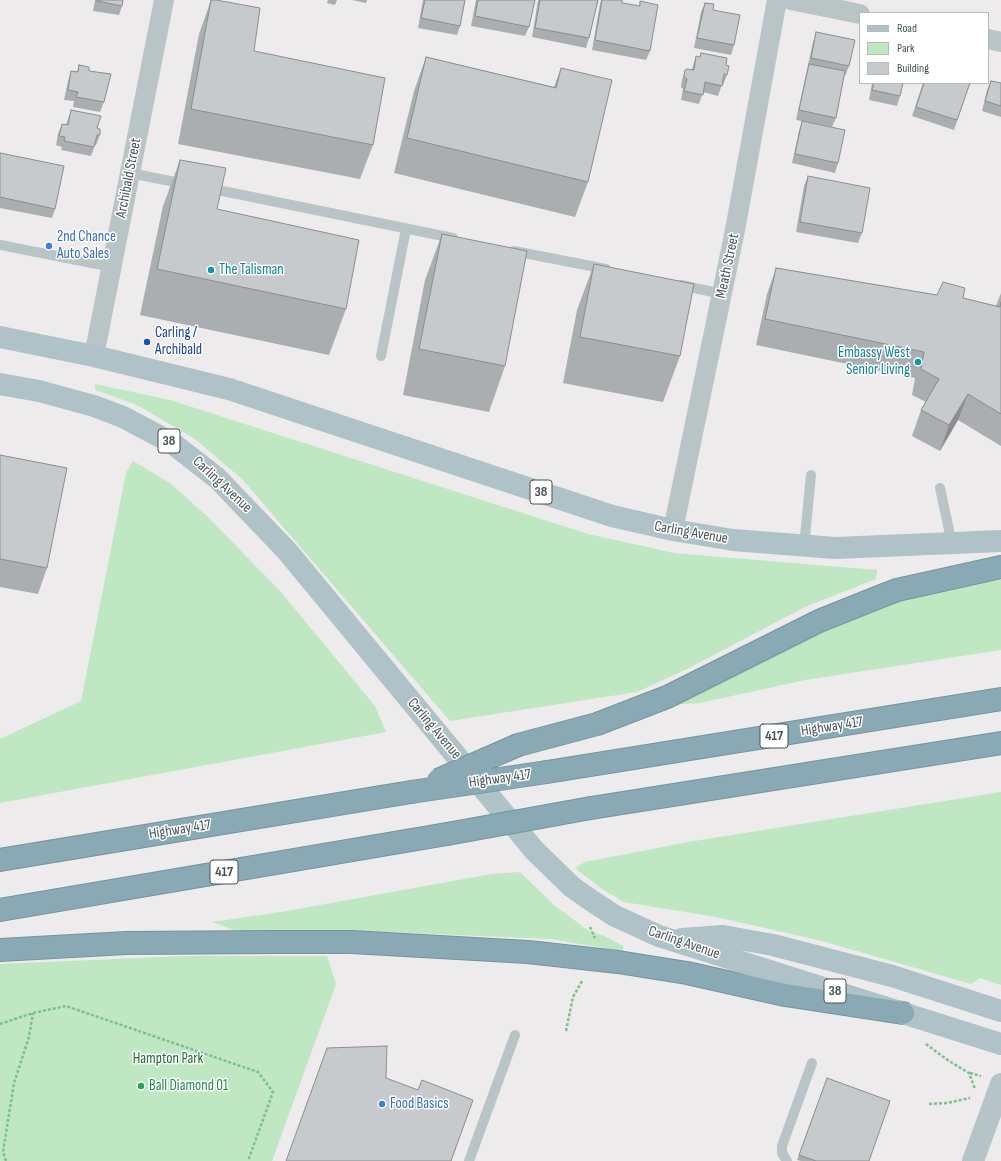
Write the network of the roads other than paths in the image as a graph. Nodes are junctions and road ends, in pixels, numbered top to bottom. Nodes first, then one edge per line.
1 (164, 0) edge
2 (778, 0) edge
3 (791, 0) edge
4 (859, 14) edge
5 (989, 39) edge
6 (1001, 42) edge
7 (130, 172) junction
8 (406, 229) junction
9 (460, 240) edge
10 (0, 245) edge
11 (506, 249) edge
12 (112, 267) junction
13 (613, 271) edge
14 (667, 282) edge
15 (722, 294) junction
16 (0, 337) edge
17 (94, 356) junction
18 (381, 356) dead end
19 (0, 384) edge
20 (811, 475) dead end
21 (940, 488) dead end
22 (673, 530) junction
23 (1001, 542) edge
24 (952, 544) junction
25 (804, 547) junction
26 (1001, 567) edge
27 (1001, 699) edge
28 (1001, 743) edge
29 (411, 792) junction
30 (0, 860) edge
31 (0, 910) edge
32 (669, 940) junction
33 (0, 950) edge
34 (1001, 1011) edge
35 (903, 1012) junction
36 (515, 1035) dead end
37 (1001, 1044) edge
38 (812, 1063) dead end
39 (1001, 1084) edge
40 (469, 1161) edge
41 (787, 1161) edge
42 (973, 1161) edge

1 - 7 street, Archibald Street
2 - 15 street, Meath Street
3 - 4 street
5 - 6 street
7 - 8 lane
7 - 12 street, Archibald Street
8 - 9 lane
8 - 18 lane
10 - 12 lane
11 - 13 lane
12 - 17 street, Archibald Street
14 - 15 lane
15 - 22 street, Meath Street
16 - 17 main road, Carling Avenue / 38
17 - 22 main road, Carling Avenue / 38
19 - 32 main road, Carling Avenue / 38
20 - 25 lane
21 - 24 lane
22 - 25 main road, Carling Avenue / 38
23 - 24 main road, Carling Avenue / 38
24 - 25 main road, Carling Avenue / 38
26 - 29 highway, bridge
27 - 29 highway, Highway 417 / 417, bridge
28 - 31 highway, 417, bridge
29 - 30 highway, Highway 417 / 417
32 - 34 main road
32 - 35 main road, Carling Avenue / 38
33 - 35 highway
35 - 37 main road, Carling Avenue / 38
36 - 40 lane
38 - 41 lane
39 - 42 main road

